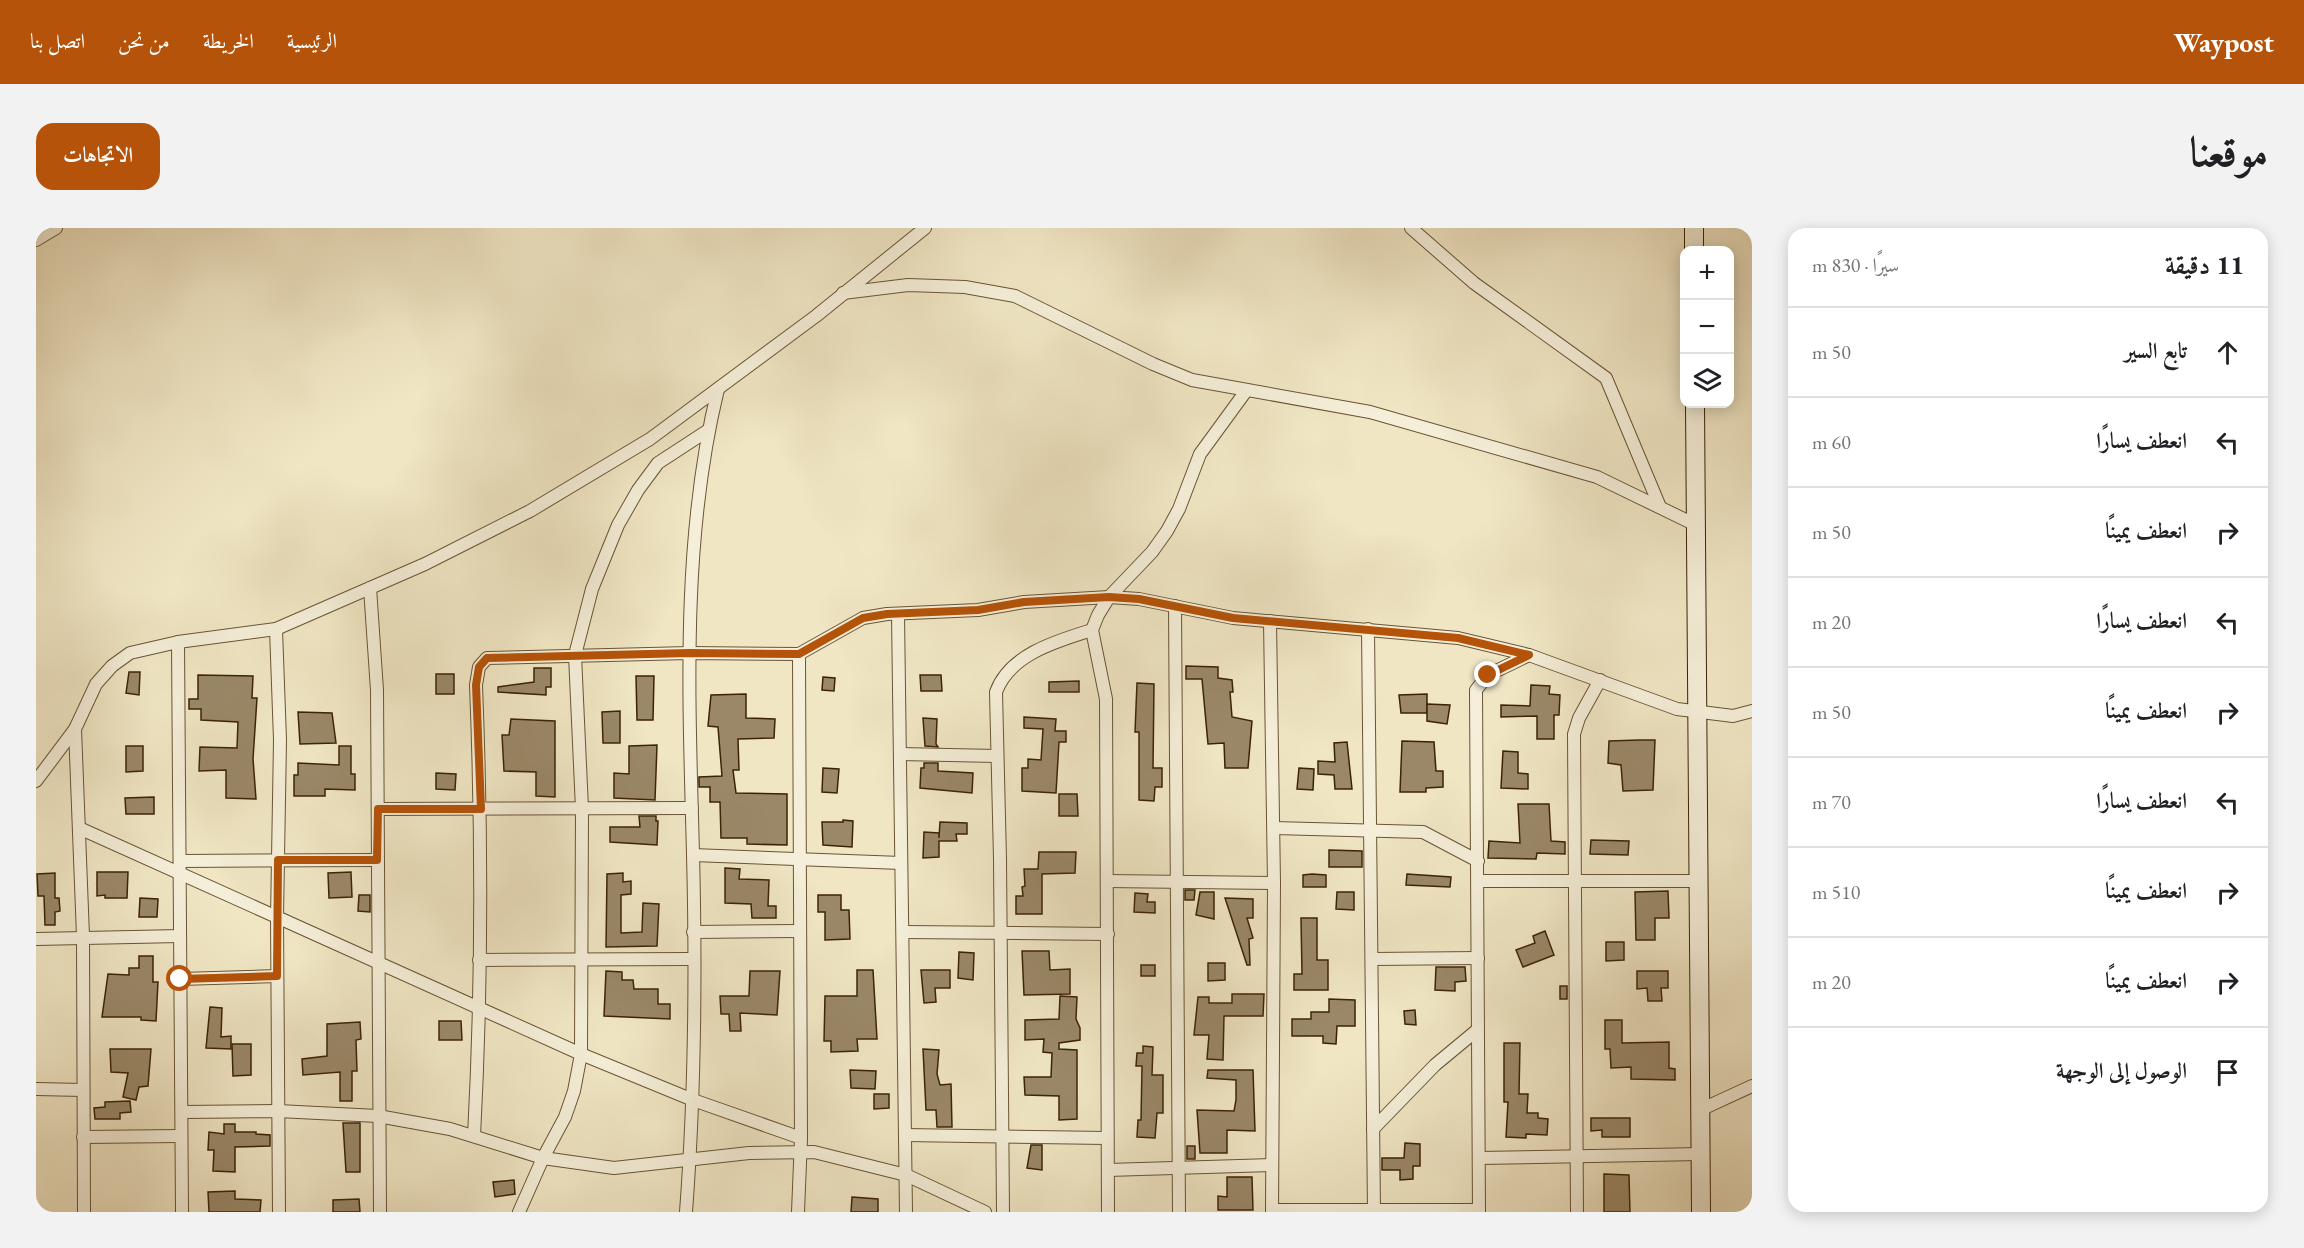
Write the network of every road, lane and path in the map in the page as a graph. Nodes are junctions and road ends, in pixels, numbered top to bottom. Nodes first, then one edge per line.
1 (56, 228) edge
2 (925, 228) edge
3 (1411, 228) edge
4 (1694, 228) edge
5 (36, 240) edge
6 (1694, 246) edge
7 (843, 293) junction
8 (718, 389) junction
9 (1246, 391) junction
10 (1695, 408) edge
11 (707, 431) junction
12 (1660, 507) junction
13 (1696, 525) junction
14 (370, 588) junction
15 (1109, 597) junction
16 (1175, 606) junction
17 (898, 614) junction
18 (1270, 621) junction
19 (276, 629) junction
20 (1368, 629) junction
21 (1092, 630) junction
22 (178, 642) junction
23 (689, 653) junction
24 (799, 654) junction
25 (575, 655) junction
26 (1529, 655) junction
27 (1600, 680) junction
28 (1752, 711) edge
29 (1698, 713) junction
30 (75, 729) junction
31 (900, 754) junction
32 (997, 756) junction
33 (36, 781) edge
34 (692, 808) junction
35 (378, 809) junction
36 (481, 809) junction
37 (582, 809) junction
38 (79, 828) junction
39 (1274, 828) junction
40 (1371, 829) junction
41 (693, 855) junction
42 (800, 859) junction
43 (278, 860) junction
44 (377, 860) junction
45 (1478, 861) junction
46 (901, 863) junction
47 (179, 868) junction
48 (1107, 881) junction
49 (1478, 881) junction
50 (1178, 882) junction
51 (1575, 882) junction
52 (1698, 882) junction
53 (1274, 883) junction
54 (276, 918) junction
55 (800, 931) junction
56 (693, 932) junction
57 (903, 932) junction
58 (1001, 933) junction
59 (1108, 934) junction
60 (83, 936) junction
61 (180, 936) junction
62 (36, 939) edge
63 (1478, 958) junction
64 (584, 959) junction
65 (693, 959) junction
66 (1372, 959) junction
67 (479, 960) junction
68 (378, 963) junction
69 (277, 976) junction
70 (180, 979) junction
71 (481, 1008) junction
72 (1476, 1032) junction
73 (581, 1054) junction
74 (1752, 1086) edge
75 (36, 1089) edge
76 (83, 1090) junction
77 (693, 1100) junction
78 (1700, 1110) junction
79 (278, 1111) junction
80 (182, 1112) junction
81 (378, 1116) junction
82 (1373, 1129) junction
83 (905, 1135) junction
84 (180, 1136) junction
85 (474, 1136) junction
86 (1002, 1136) junction
87 (83, 1137) junction
88 (801, 1138) junction
89 (1107, 1138) junction
90 (801, 1151) junction
91 (1701, 1154) junction
92 (1577, 1156) junction
93 (543, 1158) junction
94 (690, 1158) junction
95 (1479, 1158) junction
96 (1272, 1165) junction
97 (1179, 1168) junction
98 (1108, 1170) junction
99 (906, 1175) junction
100 (1272, 1211) edge
101 (1374, 1211) edge
102 (1479, 1211) edge
103 (84, 1212) edge
104 (182, 1212) edge
105 (279, 1212) edge
106 (380, 1212) edge
107 (519, 1212) edge
108 (686, 1212) edge
109 (798, 1212) edge
110 (906, 1212) edge
111 (985, 1212) edge
112 (1003, 1212) edge
113 (1108, 1212) edge
114 (1179, 1212) edge
115 (1577, 1212) edge
116 (1701, 1212) edge

1 - 5 street
2 - 7 street
3 - 12 street
4 - 6 main road
7 - 8 street
7 - 9 street
8 - 11 street
8 - 14 street
9 - 12 street
9 - 15 street
10 - 13 main road
11 - 23 street
11 - 25 street
12 - 13 street
13 - 29 main road
14 - 19 street
14 - 35 street
15 - 16 street
15 - 17 street
15 - 21 street
16 - 18 street
16 - 50 street
17 - 24 street
17 - 31 street
18 - 20 street
18 - 39 street
19 - 22 street
19 - 43 street
20 - 26 street
20 - 40 street
21 - 32 street
21 - 48 street
22 - 30 street
22 - 47 street
23 - 24 street
23 - 25 street
23 - 34 street
24 - 42 street
25 - 36 street
25 - 37 street
26 - 27 street
26 - 45 street
27 - 29 street
27 - 51 street
28 - 29 street
29 - 52 main road
30 - 33 street
30 - 38 street
31 - 32 street
31 - 46 street
32 - 58 street
34 - 37 street
34 - 41 street
35 - 36 street
35 - 44 street
36 - 37 street
36 - 67 street
37 - 64 street
38 - 47 street
38 - 60 street
39 - 40 street
39 - 53 street
40 - 45 street
40 - 66 street
41 - 42 street
41 - 56 street
42 - 46 street
42 - 55 street
43 - 44 street
43 - 47 street
43 - 54 street
44 - 68 street
45 - 49 street
46 - 57 street
47 - 54 street
47 - 61 street
48 - 50 street
48 - 59 street
49 - 51 street
49 - 63 street
50 - 53 street
50 - 97 street
51 - 52 street
51 - 92 street
52 - 78 main road
53 - 96 street
54 - 68 street
54 - 69 street
55 - 56 street
55 - 88 street
56 - 65 street
57 - 58 street
57 - 83 street
58 - 59 street
58 - 86 street
59 - 89 street
60 - 61 street
60 - 62 street
60 - 76 street
61 - 70 street
63 - 66 street
63 - 72 street
64 - 65 street
64 - 67 street
64 - 73 street
65 - 77 street
66 - 82 street
67 - 71 street
68 - 71 street
68 - 81 street
69 - 70 street
69 - 79 street
70 - 80 street
71 - 73 street
71 - 85 street
72 - 82 street
72 - 95 street
73 - 77 street
73 - 93 street
74 - 78 street
75 - 76 street
76 - 87 street
77 - 88 street
77 - 94 street
78 - 91 main road
79 - 80 street
79 - 81 street
79 - 105 street
80 - 84 street
81 - 85 street
81 - 106 street
82 - 101 street
83 - 86 street
83 - 99 street
84 - 87 street
84 - 104 street
85 - 93 street
86 - 89 street
86 - 112 street
87 - 103 street
88 - 90 street
89 - 98 street
90 - 94 street
90 - 99 street
90 - 109 street
91 - 92 street
91 - 116 main road
92 - 95 street
92 - 115 street
93 - 94 street
93 - 107 street
94 - 108 street
95 - 102 street
96 - 97 street
96 - 100 street
97 - 98 street
97 - 114 street
98 - 113 street
99 - 110 street
99 - 111 street
100 - 101 street
101 - 102 street

